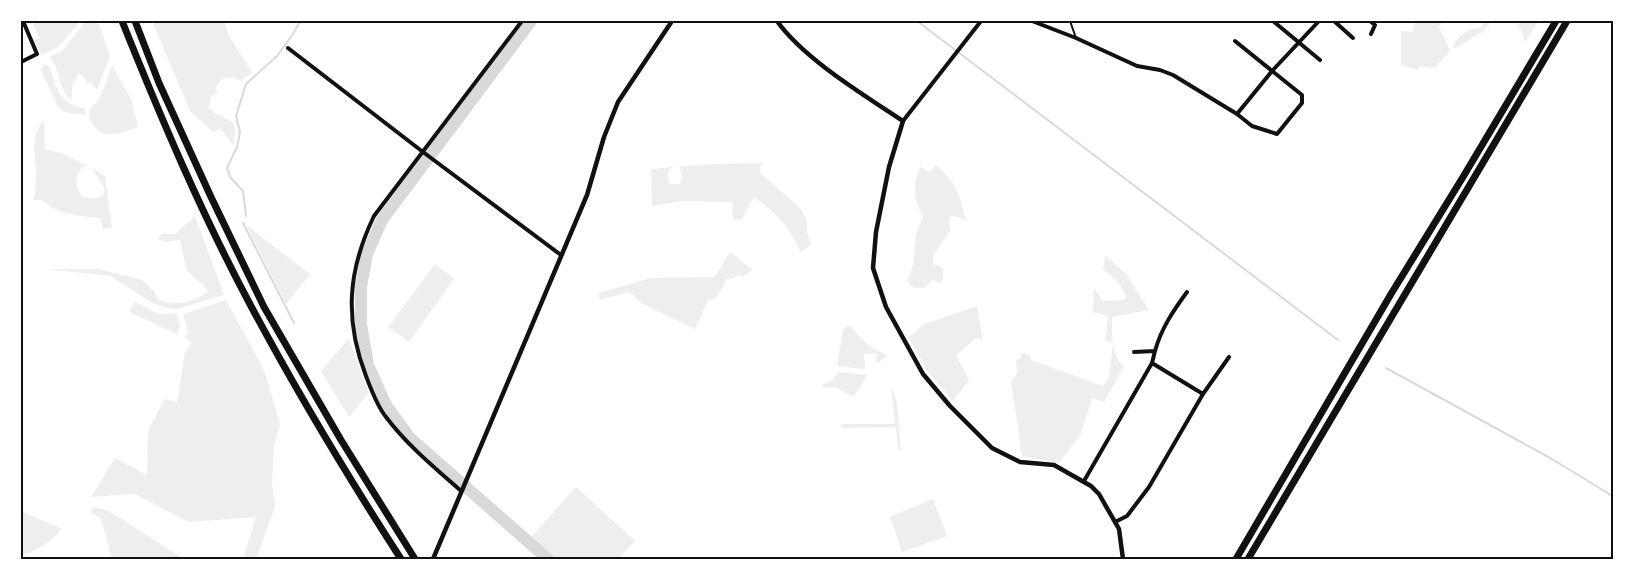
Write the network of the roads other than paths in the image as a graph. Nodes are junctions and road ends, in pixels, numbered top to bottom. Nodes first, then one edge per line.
1 (122, 21) edge
2 (135, 21) edge
3 (522, 21) edge
4 (672, 21) edge
5 (777, 21) edge
6 (981, 21) edge
7 (1032, 21) edge
8 (1070, 21) edge
9 (1273, 21) edge
10 (1319, 21) edge
11 (1334, 21) edge
12 (1370, 21) edge
13 (1556, 21) edge
14 (1567, 21) edge
15 (23, 22) edge
16 (1371, 34) dead end
17 (1076, 38) junction
18 (1353, 38) dead end
19 (1235, 41) dead end
20 (1299, 43) junction
21 (288, 48) dead end
22 (1320, 60) dead end
23 (21, 62) edge
24 (1272, 71) junction
25 (1237, 114) junction
26 (903, 121) junction
27 (424, 153) junction
28 (561, 255) junction
29 (1187, 292) dead end
30 (1155, 351) junction
31 (1134, 352) dead end
32 (1229, 357) dead end
33 (1152, 363) junction
34 (1203, 394) junction
35 (1084, 481) junction
36 (462, 490) junction
37 (1115, 522) junction
38 (401, 559) edge
39 (415, 559) edge
40 (433, 559) edge
41 (1123, 559) edge
42 (1236, 559) edge
43 (1248, 559) edge

1 - 38 highway
2 - 39 highway
3 - 27 street
4 - 28 street
5 - 26 street
6 - 26 street
7 - 17 street
8 - 17 lane
9 - 20 street
10 - 20 street
11 - 18 street
12 - 16 street
13 - 42 highway
14 - 43 highway
15 - 23 street
17 - 25 street
19 - 24 street
20 - 22 street
20 - 24 street
21 - 27 street
24 - 25 street
24 - 25 street
26 - 35 street
27 - 28 street
27 - 36 street
28 - 36 street
29 - 30 street
30 - 31 street
30 - 33 street
32 - 34 street
33 - 34 street
33 - 35 street
34 - 37 street
35 - 37 street
36 - 40 street
37 - 41 street

